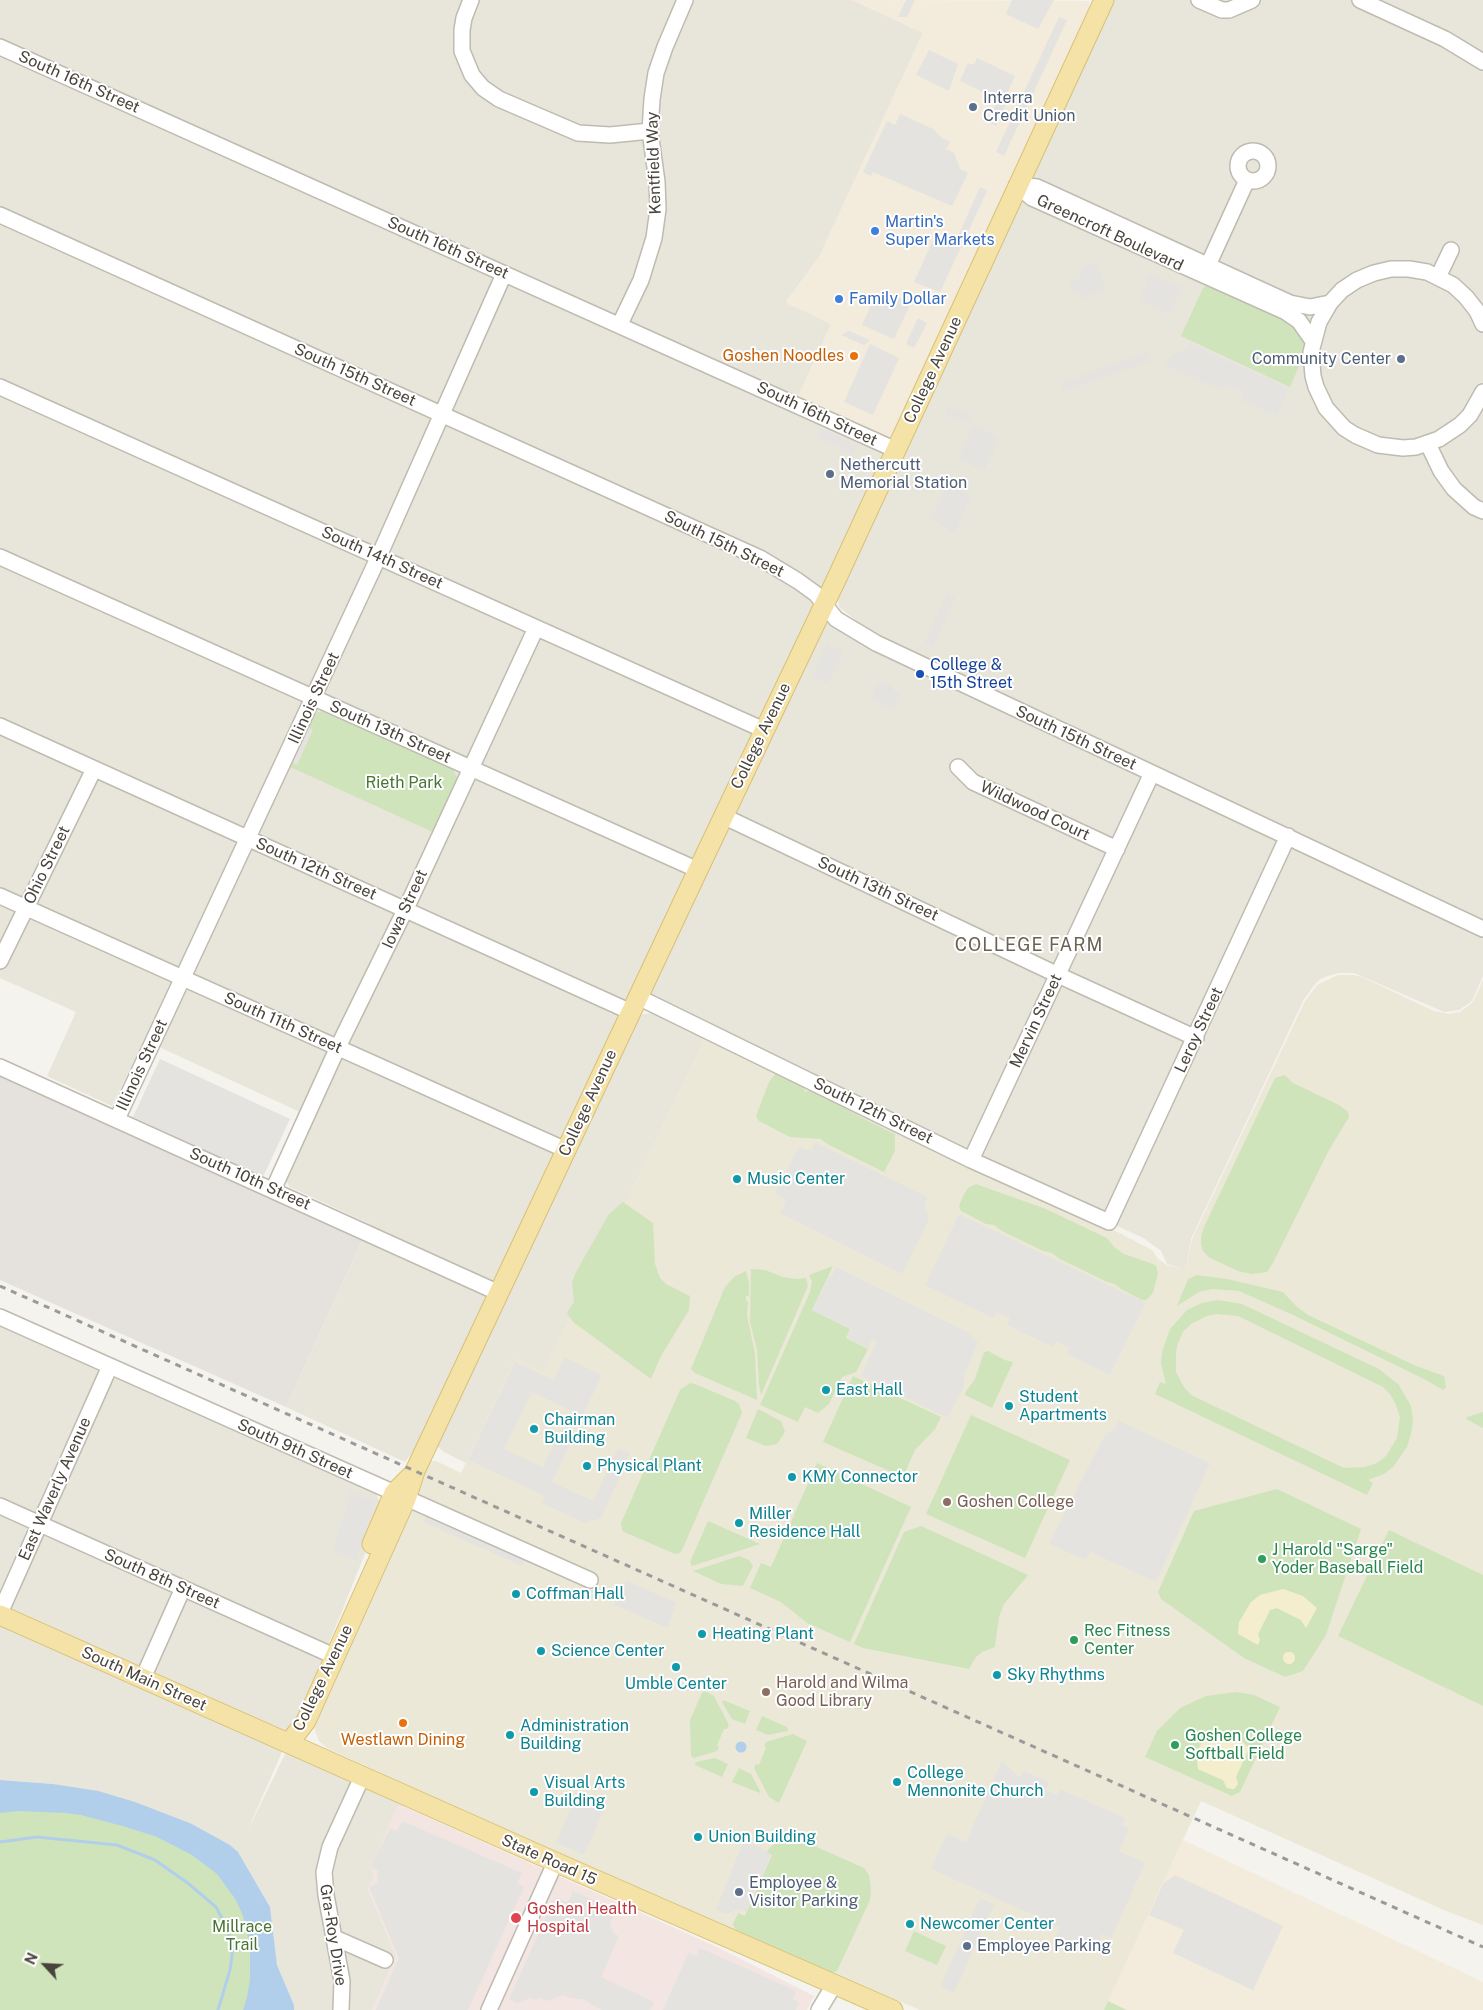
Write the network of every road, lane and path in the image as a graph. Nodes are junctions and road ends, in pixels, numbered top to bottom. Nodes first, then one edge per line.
1 (472, 0) edge
2 (686, 0) edge
3 (1104, 0) edge
4 (1199, 0) edge
5 (1252, 0) edge
6 (1360, 0) edge
7 (0, 47) edge
8 (1483, 62) edge
9 (650, 131) junction
10 (1247, 180) dead end
11 (1018, 185) junction
12 (0, 215) edge
13 (1451, 250) dead end
14 (1206, 270) junction
15 (504, 274) junction
16 (1438, 277) junction
17 (1330, 304) junction
18 (620, 324) junction
19 (1483, 324) edge
20 (1313, 341) junction
21 (0, 387) edge
22 (1483, 392) edge
23 (442, 414) junction
24 (1428, 444) junction
25 (896, 450) junction
26 (1483, 511) edge
27 (379, 556) junction
28 (0, 557) edge
29 (824, 604) junction
30 (536, 628) junction
31 (314, 698) junction
32 (0, 726) edge
33 (764, 730) junction
34 (958, 767) dead end
35 (470, 768) junction
36 (94, 769) junction
37 (1152, 773) junction
38 (723, 816) junction
39 (1288, 836) junction
40 (248, 838) junction
41 (1117, 849) junction
42 (698, 870) junction
43 (0, 896) edge
44 (26, 907) junction
45 (405, 909) junction
46 (1483, 929) edge
47 (0, 961) edge
48 (1058, 975) junction
49 (182, 978) junction
50 (634, 1005) junction
51 (1196, 1038) junction
52 (338, 1047) junction
53 (0, 1067) edge
54 (118, 1119) junction
55 (566, 1150) junction
56 (972, 1160) junction
57 (273, 1190) junction
58 (1109, 1222) joint
59 (499, 1293) junction
60 (0, 1317) edge
61 (110, 1366) junction
62 (400, 1496) junction
63 (0, 1506) edge
64 (39, 1524) junction
65 (590, 1580) dead end
66 (183, 1588) junction
67 (0, 1614) edge
68 (325, 1652) junction
69 (143, 1678) junction
70 (289, 1743) junction
71 (362, 1777) junction
72 (555, 1863) junction
73 (335, 1938) junction
74 (385, 1960) dead end
75 (834, 1984) junction
76 (341, 2010) edge
77 (489, 2010) edge
78 (819, 2010) edge
79 (893, 2010) edge

1 - 9 street
2 - 9 street, Kentfield Way
3 - 11 main road, College Avenue
4 - 5 street
6 - 8 street
7 - 15 street, South 16th Street
9 - 18 street, Kentfield Way
10 - 14 street
11 - 14 street, Greencroft Boulevard
11 - 25 main road, College Avenue
12 - 23 street, South 15th Street
13 - 16 street
14 - 17 street, Greencroft Boulevard
14 - 20 street, Greencroft Boulevard
15 - 18 street, South 16th Street
15 - 23 street, Illinois Street
16 - 17 street
16 - 19 street
17 - 20 street
18 - 25 street, South 16th Street
20 - 24 street
21 - 27 street, South 14th Street
22 - 24 street
23 - 27 street, Illinois Street
23 - 29 street, South 15th Street
24 - 26 street
25 - 29 main road, College Avenue
27 - 30 street, South 14th Street
27 - 31 street, Illinois Street
28 - 31 street, South 13th Street
29 - 33 main road, College Avenue
29 - 37 street, South 15th Street
30 - 33 street, South 14th Street
30 - 35 street, Iowa Street
31 - 35 street, South 13th Street
31 - 40 street, Illinois Street
32 - 36 street, South 12th Street
33 - 38 main road, College Avenue
34 - 41 street, Wildwood Court
35 - 42 street, South 13th Street
35 - 45 street, Iowa Street
36 - 40 street, South 12th Street
36 - 44 street, Ohio Street
37 - 39 street, South 15th Street
37 - 41 street, Mervin Street
38 - 42 main road, College Avenue
38 - 48 street, South 13th Street
39 - 46 street, South 15th Street
39 - 51 street, Leroy Street
40 - 45 street, South 12th Street
40 - 49 street, Illinois Street
41 - 48 street, Mervin Street
42 - 50 main road, College Avenue
43 - 44 street, South 11th Street
44 - 47 street, Ohio Street
44 - 49 street, South 11th Street
45 - 50 street, South 12th Street
45 - 52 street, Iowa Street
48 - 51 street, South 13th Street
48 - 56 street, Mervin Street
49 - 52 street, South 11th Street
49 - 54 street, Illinois Street
50 - 55 main road, College Avenue
50 - 56 street, South 12th Street
51 - 58 street, Leroy Street
52 - 55 street, South 11th Street
52 - 57 street, Iowa Street
53 - 54 street, South 10th Street
54 - 57 street, South 10th Street
55 - 59 main road, College Avenue
56 - 58 street, South 12th Street
57 - 59 street, South 10th Street
59 - 62 main road, College Avenue
60 - 61 street, South 9th Street
61 - 62 street, South 9th Street
61 - 64 street, East Waverly Avenue
62 - 65 street, South 9th Street
62 - 68 main road, College Avenue
62 - 70 main road, College Avenue
63 - 64 street, South 8th Street
64 - 66 street, South 8th Street
64 - 67 street, East Waverly Avenue
66 - 68 street, South 8th Street
66 - 69 street
67 - 69 main road, South Main Street
68 - 70 main road, College Avenue
69 - 70 main road, South Main Street
70 - 71 main road, State Road 15
71 - 72 main road, State Road 15
71 - 73 street, Gra-Roy Drive
72 - 75 main road, State Road 15
72 - 77 street
73 - 74 street
73 - 76 street, Gra-Roy Drive
75 - 78 street
75 - 79 main road, State Road 15

